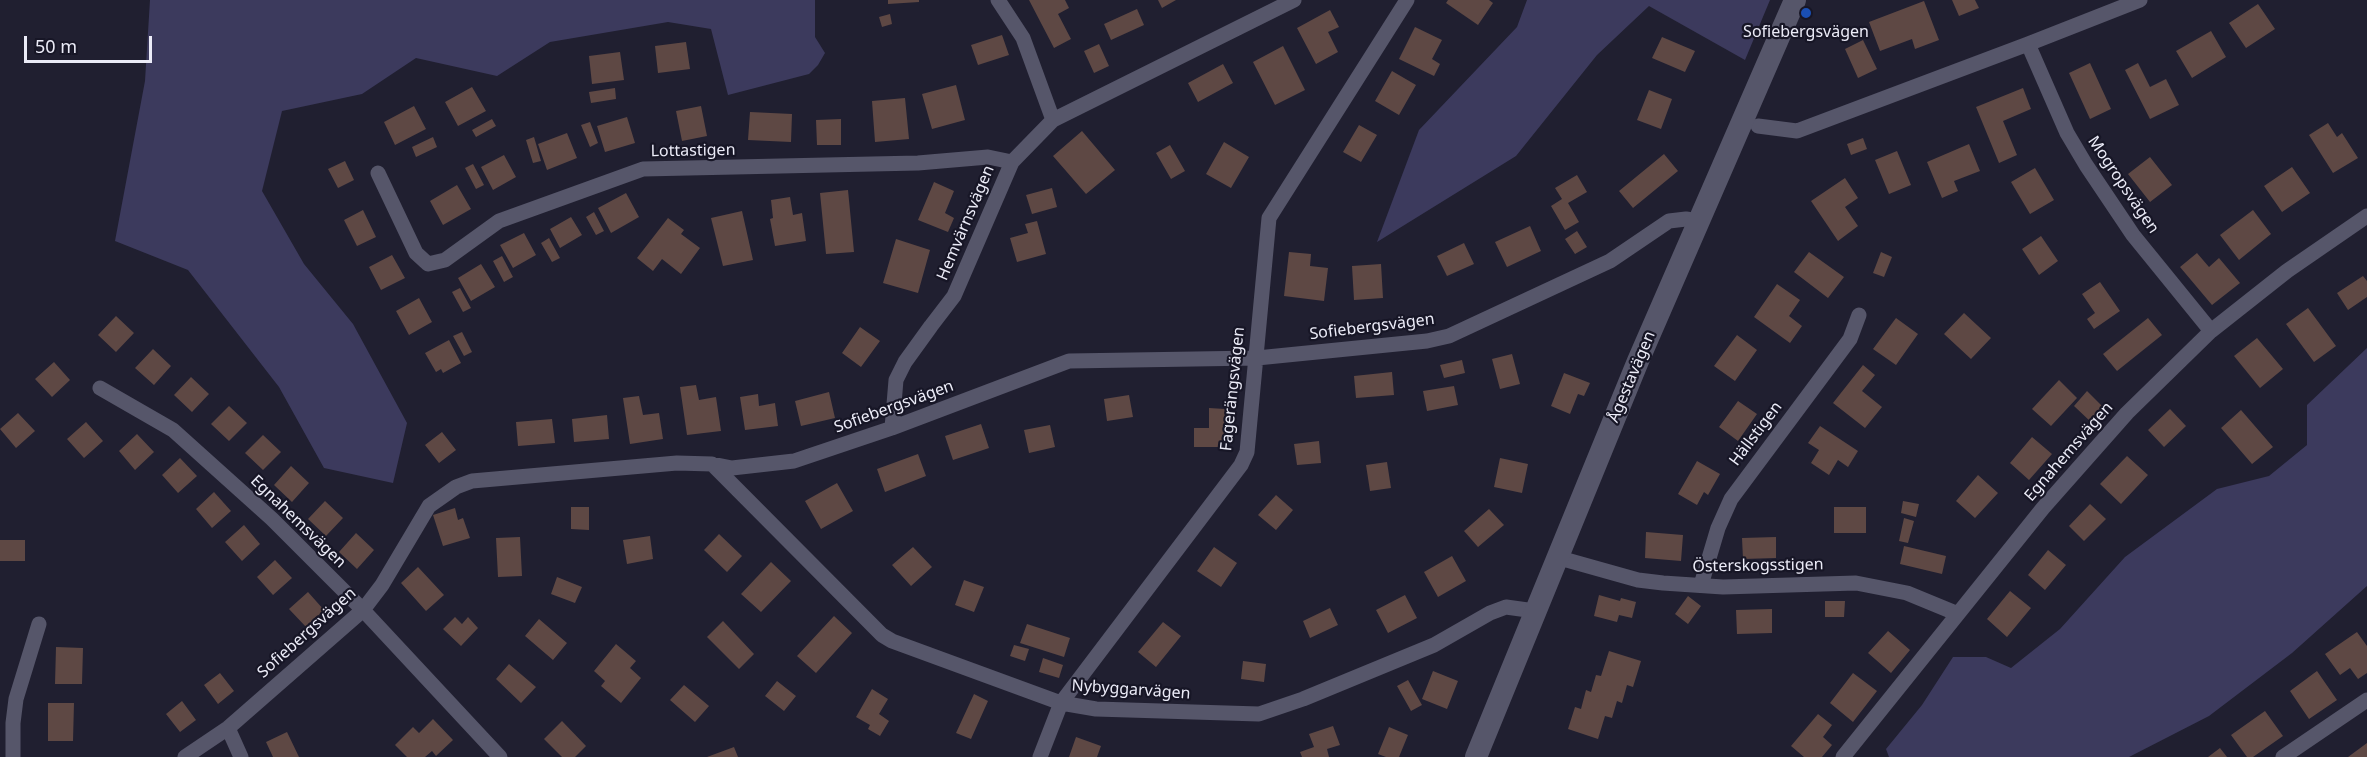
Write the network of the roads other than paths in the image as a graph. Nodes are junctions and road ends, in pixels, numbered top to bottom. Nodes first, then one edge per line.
1 (998, 0) edge
2 (1294, 0) edge
3 (1407, 0) edge
4 (1795, 0) edge
5 (2140, 0) edge
6 (2028, 44) junction
7 (1053, 120) junction
8 (1758, 126) dead end
9 (1012, 162) junction
10 (378, 173) dead end
11 (2367, 216) edge
12 (1699, 221) junction
13 (1859, 315) dead end
14 (2211, 332) junction
15 (1257, 358) junction
16 (100, 388) dead end
17 (892, 428) junction
18 (712, 464) junction
19 (1556, 557) junction
20 (1701, 585) junction
21 (363, 610) junction
22 (1535, 611) junction
23 (1958, 614) junction
24 (39, 624) dead end
25 (2367, 700) edge
26 (1061, 703) junction
27 (228, 728) junction
28 (13, 757) edge
29 (185, 757) edge
30 (241, 757) edge
31 (500, 757) edge
32 (1040, 757) edge
33 (1476, 757) edge
34 (1843, 757) edge
35 (2283, 757) edge

1 - 7 street
2 - 7 street, Hemvärnsvägen
3 - 15 street, Fagerängsvägen
4 - 12 main road, Ågestavägen
5 - 6 street
6 - 8 street
6 - 14 street, Mogropsvägen
7 - 9 street, Hemvärnsvägen
9 - 10 street, Lottastigen
9 - 17 street, Hemvärnsvägen
11 - 14 street, Egnahemsvägen
12 - 15 street, Sofiebergsvägen
12 - 19 main road, Ågestavägen
13 - 20 street, Hällstigen
14 - 23 street, Egnahemsvägen
15 - 17 street, Sofiebergsvägen
15 - 26 street, Fagerängsvägen
16 - 21 street, Egnahemsvägen
17 - 18 street, Sofiebergsvägen
18 - 21 street, Sofiebergsvägen
18 - 26 street, Nybyggarvägen
19 - 20 street, Österskogsstigen
19 - 22 main road, Ågestavägen
20 - 23 street, Österskogsstigen
21 - 27 street, Sofiebergsvägen
21 - 31 street, Egnahemsvägen
22 - 26 street, Nybyggarvägen
22 - 33 main road, Ågestavägen
23 - 34 street, Egnahemsvägen
24 - 28 street
25 - 35 street
26 - 32 street, Fagerängsvägen
27 - 29 street, Sofiebergsvägen
27 - 30 street

